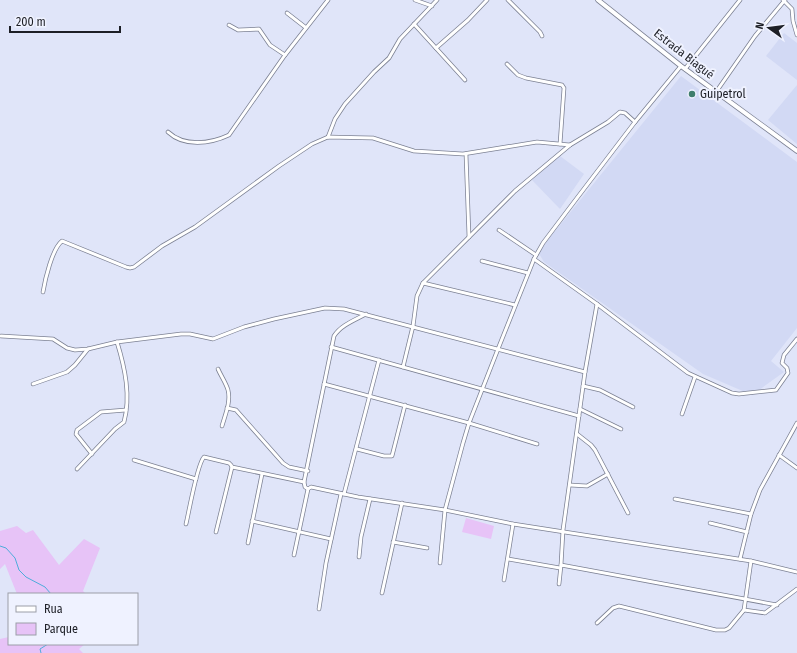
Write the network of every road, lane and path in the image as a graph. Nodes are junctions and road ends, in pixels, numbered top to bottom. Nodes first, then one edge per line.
1 (327, 0) edge
2 (414, 0) edge
3 (437, 0) edge
4 (487, 0) edge
5 (508, 0) edge
6 (598, 0) edge
7 (740, 0) edge
8 (784, 0) edge
9 (432, 6) junction
10 (287, 12) dead end
11 (414, 24) junction
12 (229, 25) dead end
13 (306, 27) junction
14 (797, 35) edge
15 (542, 36) dead end
16 (436, 48) junction
17 (285, 55) junction
18 (507, 64) dead end
19 (683, 68) junction
20 (465, 80) dead end
21 (716, 92) junction
22 (635, 122) junction
23 (168, 132) dead end
24 (328, 137) junction
25 (560, 144) junction
26 (570, 145) junction
27 (797, 151) edge
28 (466, 154) junction
29 (499, 230) dead end
30 (469, 237) junction
31 (535, 257) junction
32 (482, 261) dead end
33 (528, 273) junction
34 (423, 283) junction
35 (43, 292) dead end
36 (597, 304) junction
37 (516, 305) junction
38 (366, 314) junction
39 (413, 326) junction
40 (2, 336) dead end
41 (797, 339) edge
42 (117, 342) junction
43 (331, 347) junction
44 (88, 349) junction
45 (498, 349) junction
46 (379, 360) junction
47 (403, 367) junction
48 (218, 369) dead end
49 (585, 372) junction
50 (695, 377) junction
51 (34, 384) dead end
52 (324, 384) junction
53 (583, 386) junction
54 (483, 388) junction
55 (371, 396) junction
56 (405, 405) junction
57 (633, 407) dead end
58 (227, 408) junction
59 (580, 409) junction
60 (126, 410) junction
61 (682, 414) dead end
62 (579, 416) junction
63 (469, 423) junction
64 (797, 423) edge
65 (222, 426) dead end
66 (796, 429) edge
67 (621, 430) dead end
68 (577, 434) junction
69 (537, 444) dead end
70 (356, 449) junction
71 (92, 454) junction
72 (779, 455) junction
73 (134, 460) dead end
74 (232, 467) junction
75 (797, 468) edge
76 (77, 469) dead end
77 (308, 471) junction
78 (262, 474) junction
79 (608, 474) junction
80 (196, 479) junction
81 (304, 482) junction
82 (570, 485) junction
83 (308, 489) junction
84 (342, 494) junction
85 (675, 498) dead end
86 (370, 499) junction
87 (402, 503) junction
88 (446, 510) junction
89 (628, 513) dead end
90 (751, 514) junction
91 (252, 521) junction
92 (710, 523) dead end
93 (186, 524) dead end
94 (513, 524) junction
95 (216, 532) dead end
96 (300, 532) junction
97 (563, 532) junction
98 (747, 532) junction
99 (331, 539) junction
100 (393, 542) junction
101 (248, 543) dead end
102 (427, 548) dead end
103 (294, 555) dead end
104 (359, 557) dead end
105 (508, 559) junction
106 (740, 559) junction
107 (751, 561) junction
108 (440, 564) dead end
109 (560, 566) junction
110 (797, 572) edge
111 (504, 580) dead end
112 (559, 584) dead end
113 (797, 589) edge
114 (382, 593) dead end
115 (746, 599) junction
116 (777, 605) junction
117 (319, 608) dead end
118 (744, 610) junction
119 (597, 623) dead end

1 - 13 street
2 - 9 street
3 - 9 street
4 - 16 street
5 - 15 street
6 - 19 main road, Estrada Biagué
7 - 19 street
8 - 14 street
8 - 21 street
9 - 11 street
10 - 13 street
11 - 16 street
11 - 24 street
12 - 17 street
13 - 17 street
16 - 20 street
17 - 23 street
18 - 25 street
19 - 21 main road, Estrada Biagué
19 - 22 street
21 - 27 main road, Estrada Biagué
22 - 26 street
22 - 31 street
24 - 28 street
24 - 35 street
25 - 26 street
25 - 28 street
26 - 30 street
28 - 30 street
29 - 31 street
30 - 34 street
31 - 33 street
31 - 36 street
32 - 33 street
33 - 37 street
34 - 37 street
34 - 39 street
36 - 49 street
36 - 50 street
37 - 45 street
38 - 39 street
38 - 42 street
38 - 43 street
39 - 45 street
39 - 47 street
40 - 44 street
41 - 50 street
42 - 44 street
42 - 60 street
43 - 46 street
43 - 52 street
44 - 51 street
45 - 49 street
45 - 54 street
46 - 47 street
46 - 55 street
47 - 54 street
48 - 58 street
49 - 53 street
50 - 61 street
52 - 55 street
52 - 77 street
53 - 57 street
53 - 59 street
54 - 62 street
54 - 63 street
55 - 56 street
55 - 70 street
56 - 63 street
56 - 70 street
58 - 65 street
58 - 77 street
59 - 62 street
59 - 67 street
60 - 71 street
60 - 71 street
62 - 68 street
63 - 69 street
63 - 88 street
64 - 66 street
66 - 72 street
68 - 79 street
68 - 82 street
70 - 84 street
71 - 76 street
72 - 75 street
72 - 90 street
73 - 80 street
74 - 78 street
74 - 80 street
74 - 95 street
77 - 81 street
78 - 81 street
78 - 91 street
79 - 82 street
79 - 89 street
80 - 93 street
81 - 83 street
82 - 97 street
83 - 84 street
83 - 96 street
84 - 86 street
84 - 99 street
85 - 90 street
86 - 87 street
86 - 104 street
87 - 88 street
87 - 100 street
88 - 94 street
88 - 108 street
90 - 98 street
91 - 96 street
91 - 101 street
92 - 98 street
94 - 97 street
94 - 105 street
96 - 99 street
96 - 103 street
97 - 106 street
97 - 109 street
98 - 106 street
99 - 117 street
100 - 102 street
100 - 114 street
105 - 109 street
105 - 111 street
106 - 107 street
107 - 110 street
107 - 115 street
109 - 112 street
109 - 115 street
113 - 116 street
115 - 116 street
115 - 118 street
116 - 118 street
118 - 119 street

